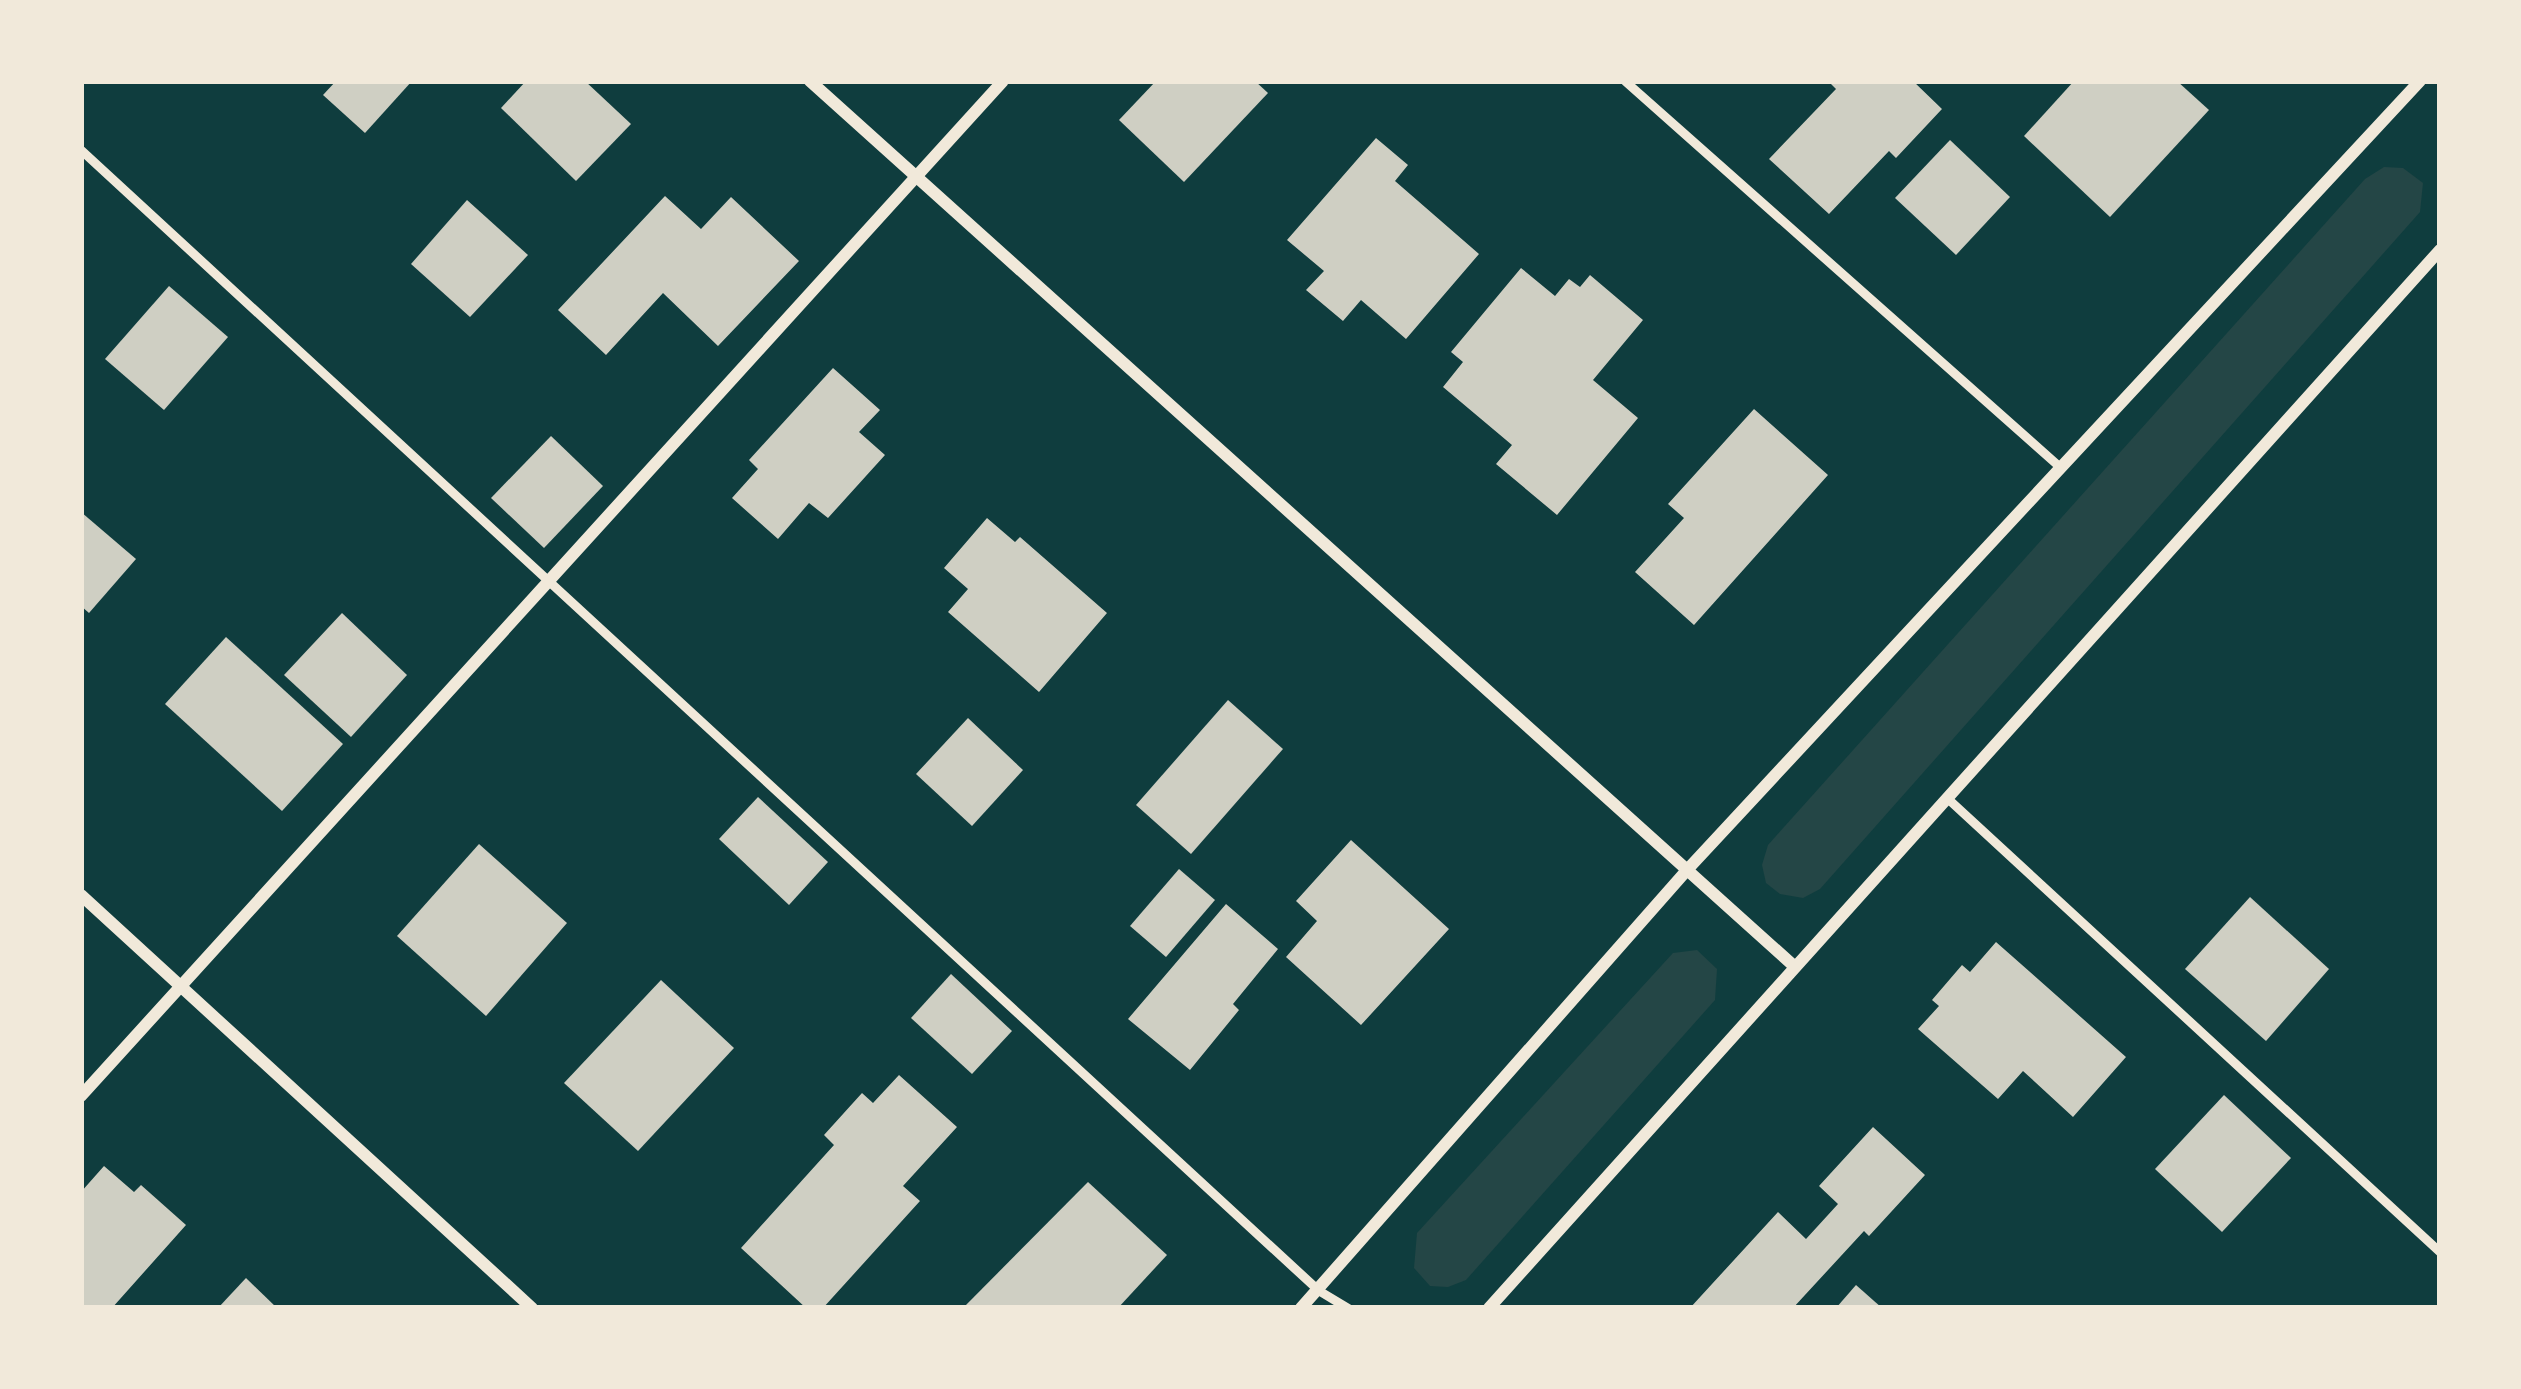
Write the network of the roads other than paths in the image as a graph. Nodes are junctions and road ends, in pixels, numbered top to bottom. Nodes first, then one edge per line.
1 (810, 81) edge
2 (1003, 81) edge
3 (1625, 81) edge
4 (2420, 81) edge
5 (81, 150) edge
6 (916, 177) junction
7 (2440, 250) edge
8 (2061, 468) junction
9 (553, 583) junction
10 (1946, 797) junction
11 (1687, 870) junction
12 (81, 895) edge
13 (1794, 966) junction
14 (181, 986) junction
15 (81, 1096) edge
16 (2440, 1252) edge
17 (1318, 1290) junction
18 (532, 1308) edge
19 (1301, 1308) edge
20 (1348, 1308) edge
21 (1489, 1308) edge

1 - 6 street
2 - 6 street
3 - 8 lane
4 - 8 street
5 - 9 lane
6 - 9 street
6 - 11 street
7 - 10 street
8 - 11 street
9 - 14 street
9 - 17 lane
10 - 13 street
10 - 16 lane
11 - 13 street
11 - 17 street
12 - 14 street
13 - 21 street
14 - 15 street
14 - 18 street
17 - 19 street
17 - 20 lane

